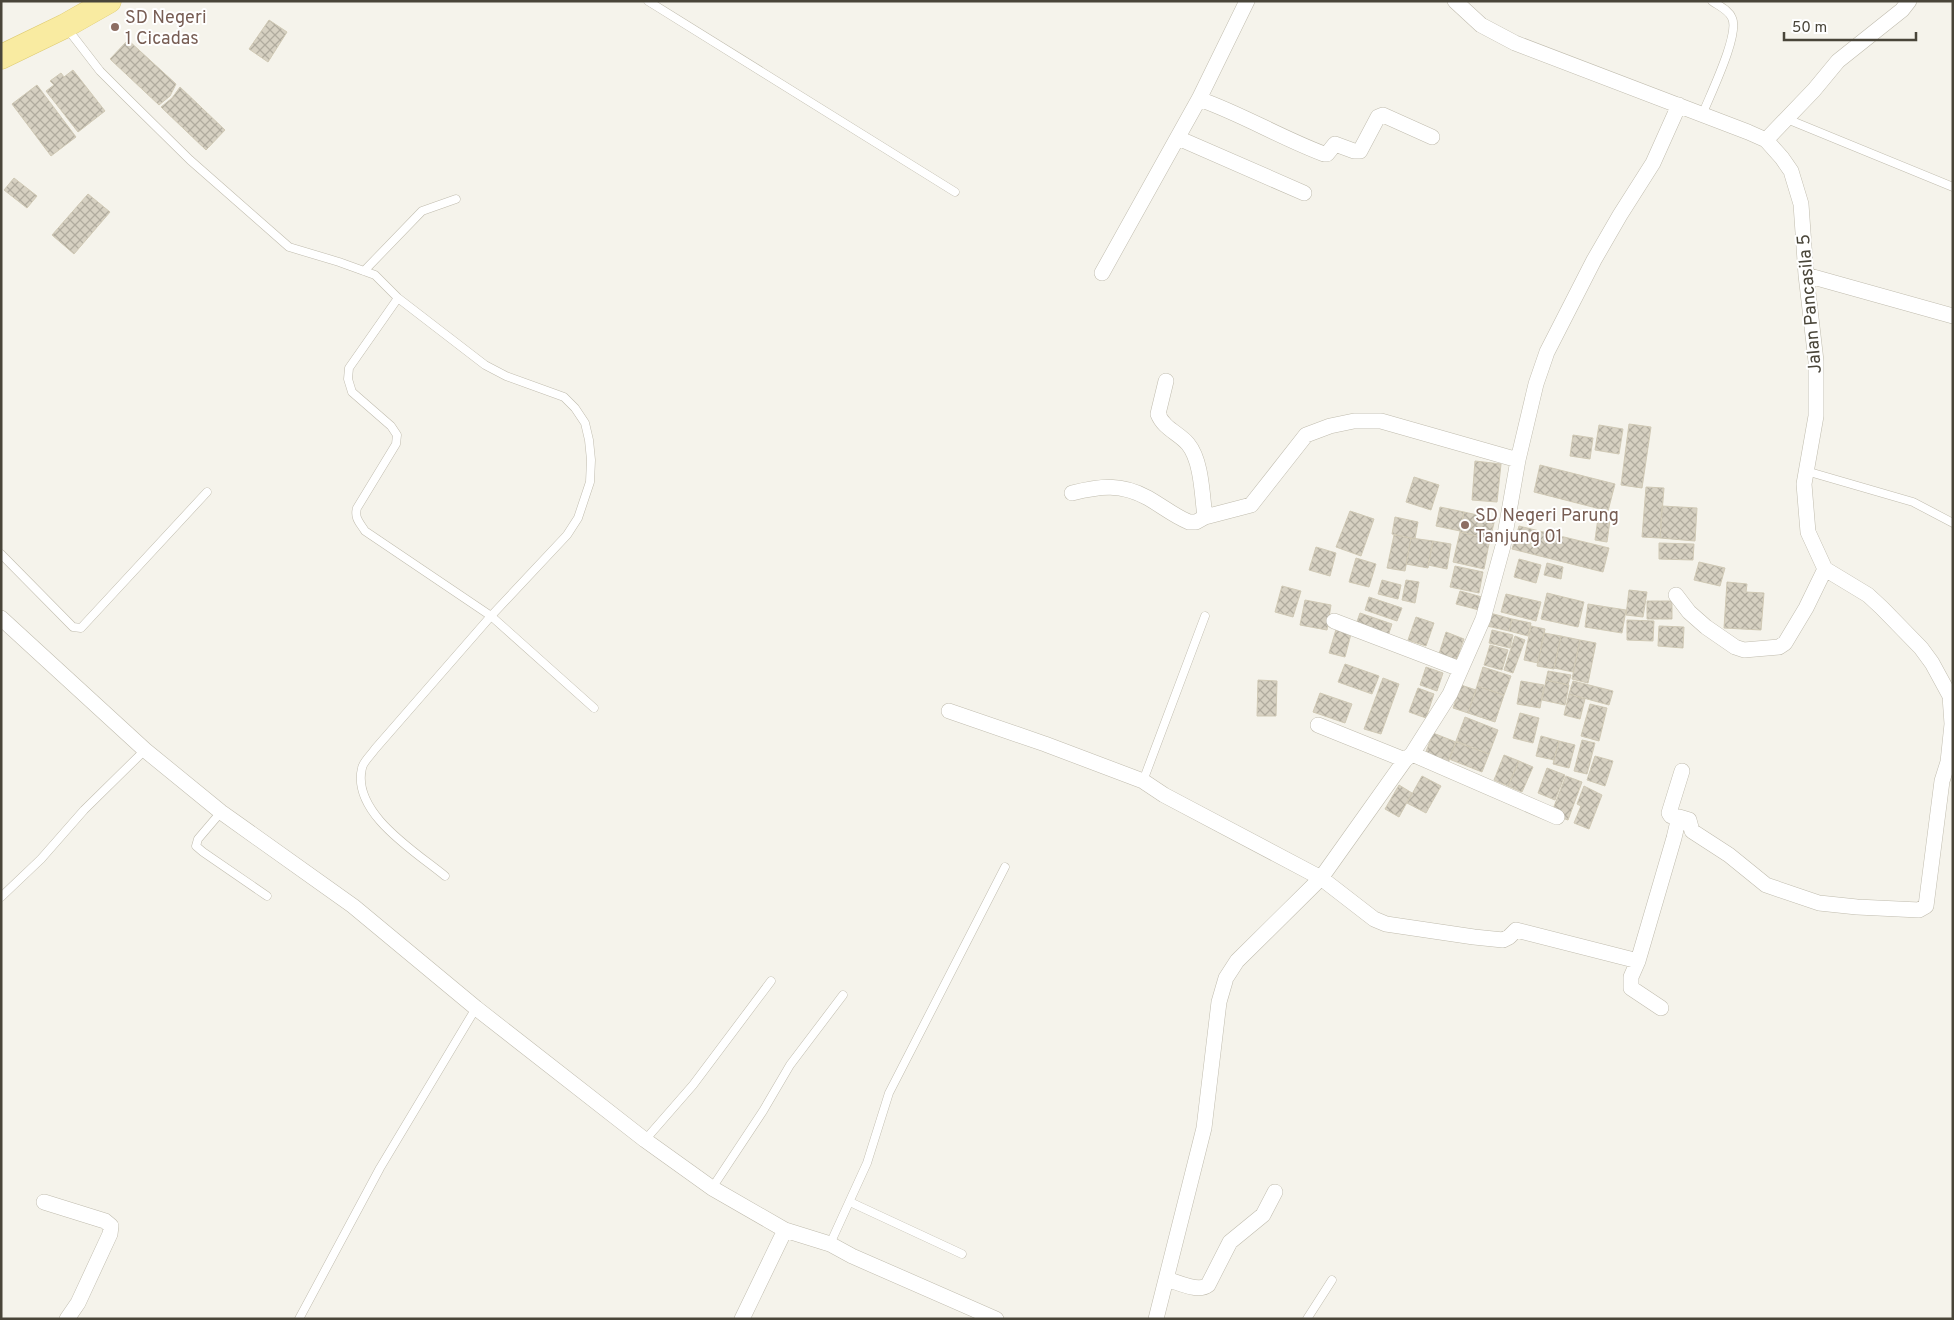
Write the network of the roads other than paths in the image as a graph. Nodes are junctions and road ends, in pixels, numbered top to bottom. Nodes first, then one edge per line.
1 (109, 1) edge
2 (648, 1) edge
3 (1247, 1) edge
4 (1455, 1) edge
5 (1712, 1) edge
6 (1909, 1) edge
7 (65, 26) junction
8 (1, 57) edge
9 (1199, 99) junction
10 (1678, 105) junction
11 (1703, 113) junction
12 (1787, 119) junction
13 (1432, 137) dead end
14 (1178, 138) junction
15 (1766, 140) junction
16 (1953, 187) edge
17 (955, 192) dead end
18 (1304, 192) dead end
19 (456, 199) dead end
20 (364, 271) junction
21 (1102, 273) dead end
22 (1806, 275) junction
23 (398, 298) junction
24 (1953, 316) edge
25 (1166, 382) dead end
26 (1518, 460) junction
27 (1806, 471) junction
28 (207, 492) dead end
29 (1072, 493) dead end
30 (1205, 517) junction
31 (1953, 523) edge
32 (1, 554) edge
33 (1825, 569) junction
34 (1676, 595) dead end
35 (491, 616) junction
36 (1205, 616) dead end
37 (1, 618) edge
38 (1334, 621) dead end
39 (1460, 669) junction
40 (594, 708) dead end
41 (949, 711) dead end
42 (1318, 725) dead end
43 (144, 750) junction
44 (1409, 757) junction
45 (1950, 764) edge
46 (1682, 771) dead end
47 (1143, 781) junction
48 (221, 812) junction
49 (1678, 817) junction
50 (1557, 818) dead end
51 (1005, 867) dead end
52 (445, 876) dead end
53 (1321, 878) junction
54 (268, 896) dead end
55 (1, 897) edge
56 (1638, 961) junction
57 (771, 981) dead end
58 (843, 995) dead end
59 (476, 1008) junction
60 (1661, 1008) dead end
61 (646, 1140) junction
62 (712, 1188) junction
63 (1275, 1192) dead end
64 (44, 1202) dead end
65 (850, 1202) junction
66 (785, 1230) junction
67 (830, 1244) junction
68 (962, 1254) dead end
69 (1166, 1279) junction
70 (1332, 1280) dead end
71 (993, 1318) edge
72 (67, 1319) edge
73 (299, 1319) edge
74 (742, 1319) edge
75 (1156, 1319) edge
76 (1307, 1319) edge

1 - 7 main road
2 - 17 lane
3 - 9 street
4 - 10 street, Jalan Pancasila 5
5 - 11 lane
6 - 12 street
7 - 8 main road
7 - 20 lane
9 - 13 street
9 - 14 street
10 - 11 street, Jalan Pancasila 5
10 - 26 street
11 - 15 street, Jalan Pancasila 5
12 - 15 street
12 - 16 lane
14 - 18 street
14 - 21 street
15 - 22 street, Jalan Pancasila 5
19 - 20 lane
20 - 23 lane
22 - 24 street
22 - 27 street, Jalan Pancasila 5
23 - 35 lane
23 - 35 lane
25 - 30 street
26 - 30 street
26 - 39 street
27 - 31 lane
27 - 33 street, Jalan Pancasila 5
28 - 32 lane
29 - 30 street
33 - 34 street
33 - 45 street
35 - 40 lane
35 - 52 lane
36 - 47 lane
37 - 43 street
38 - 39 street
39 - 44 street
41 - 47 street
42 - 44 street
43 - 48 street
43 - 55 lane
44 - 50 street
44 - 53 street
45 - 49 street
46 - 49 street
47 - 53 street
48 - 54 lane
48 - 59 street
49 - 56 street
51 - 65 lane
53 - 56 street
53 - 69 street
56 - 60 street
57 - 61 lane
58 - 62 lane
59 - 61 street
59 - 73 lane
61 - 62 street
62 - 66 street
63 - 69 street
64 - 72 street
65 - 67 lane
65 - 68 lane
66 - 67 street
66 - 74 street
67 - 71 street
69 - 75 street
70 - 76 lane

